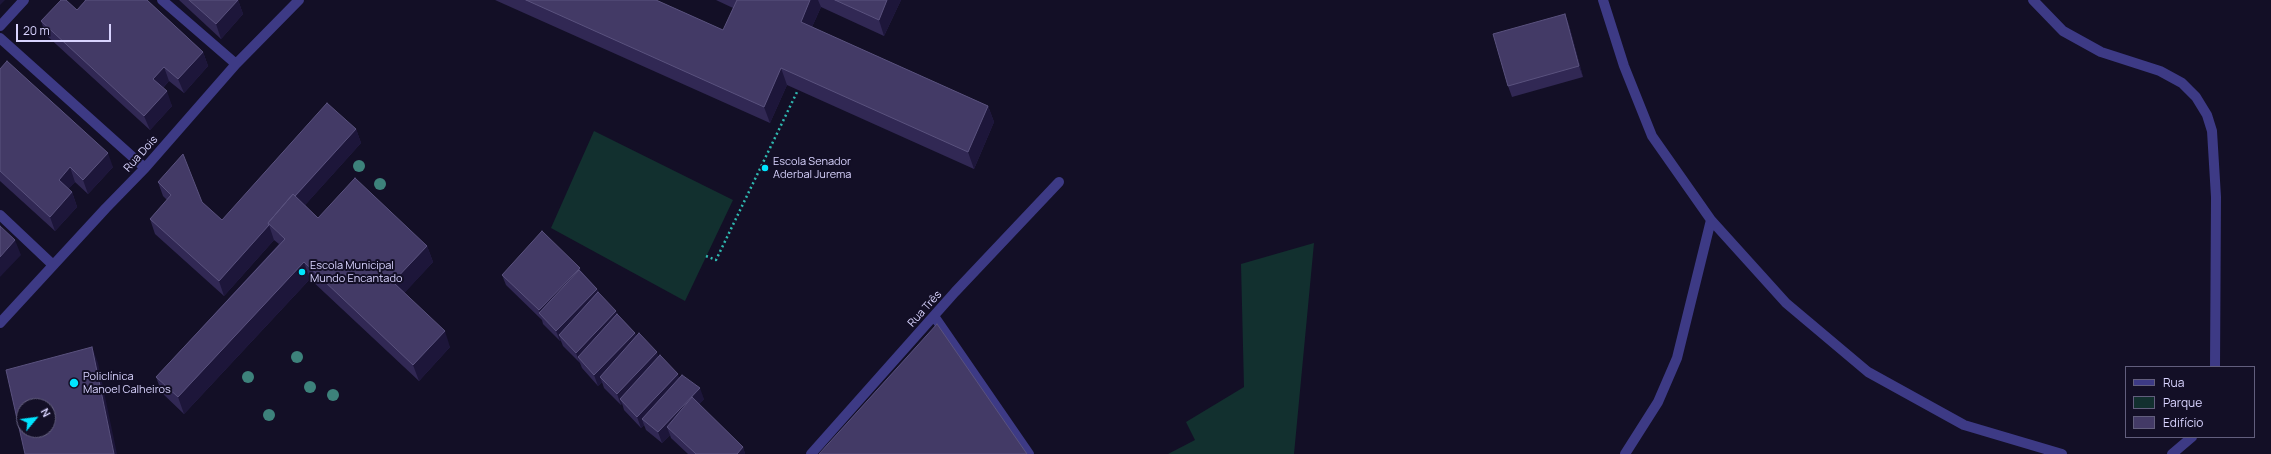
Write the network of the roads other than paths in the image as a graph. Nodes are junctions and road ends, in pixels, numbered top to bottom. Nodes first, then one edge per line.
1 (24, 0) edge
2 (162, 0) edge
3 (299, 0) edge
4 (1603, 0) edge
5 (2033, 0) edge
6 (0, 26) edge
7 (0, 38) edge
8 (236, 64) junction
9 (146, 168) junction
10 (1059, 182) dead end
11 (0, 215) edge
12 (1711, 220) junction
13 (53, 265) junction
14 (934, 316) junction
15 (0, 323) edge
16 (2215, 366) edge
17 (2191, 438) edge
18 (811, 454) edge
19 (1029, 454) edge
20 (1625, 454) edge
21 (2062, 454) edge
22 (2172, 454) edge

1 - 6 street
2 - 8 street
3 - 8 street, Rua Dois
4 - 12 street
5 - 16 street
7 - 9 street
8 - 9 street, Rua Dois
9 - 13 street, Rua Dois
10 - 14 street, Rua Três
11 - 13 street
12 - 20 street
12 - 21 street
13 - 15 street, Rua Dois
14 - 18 street, Rua Três
14 - 19 street
17 - 22 street

